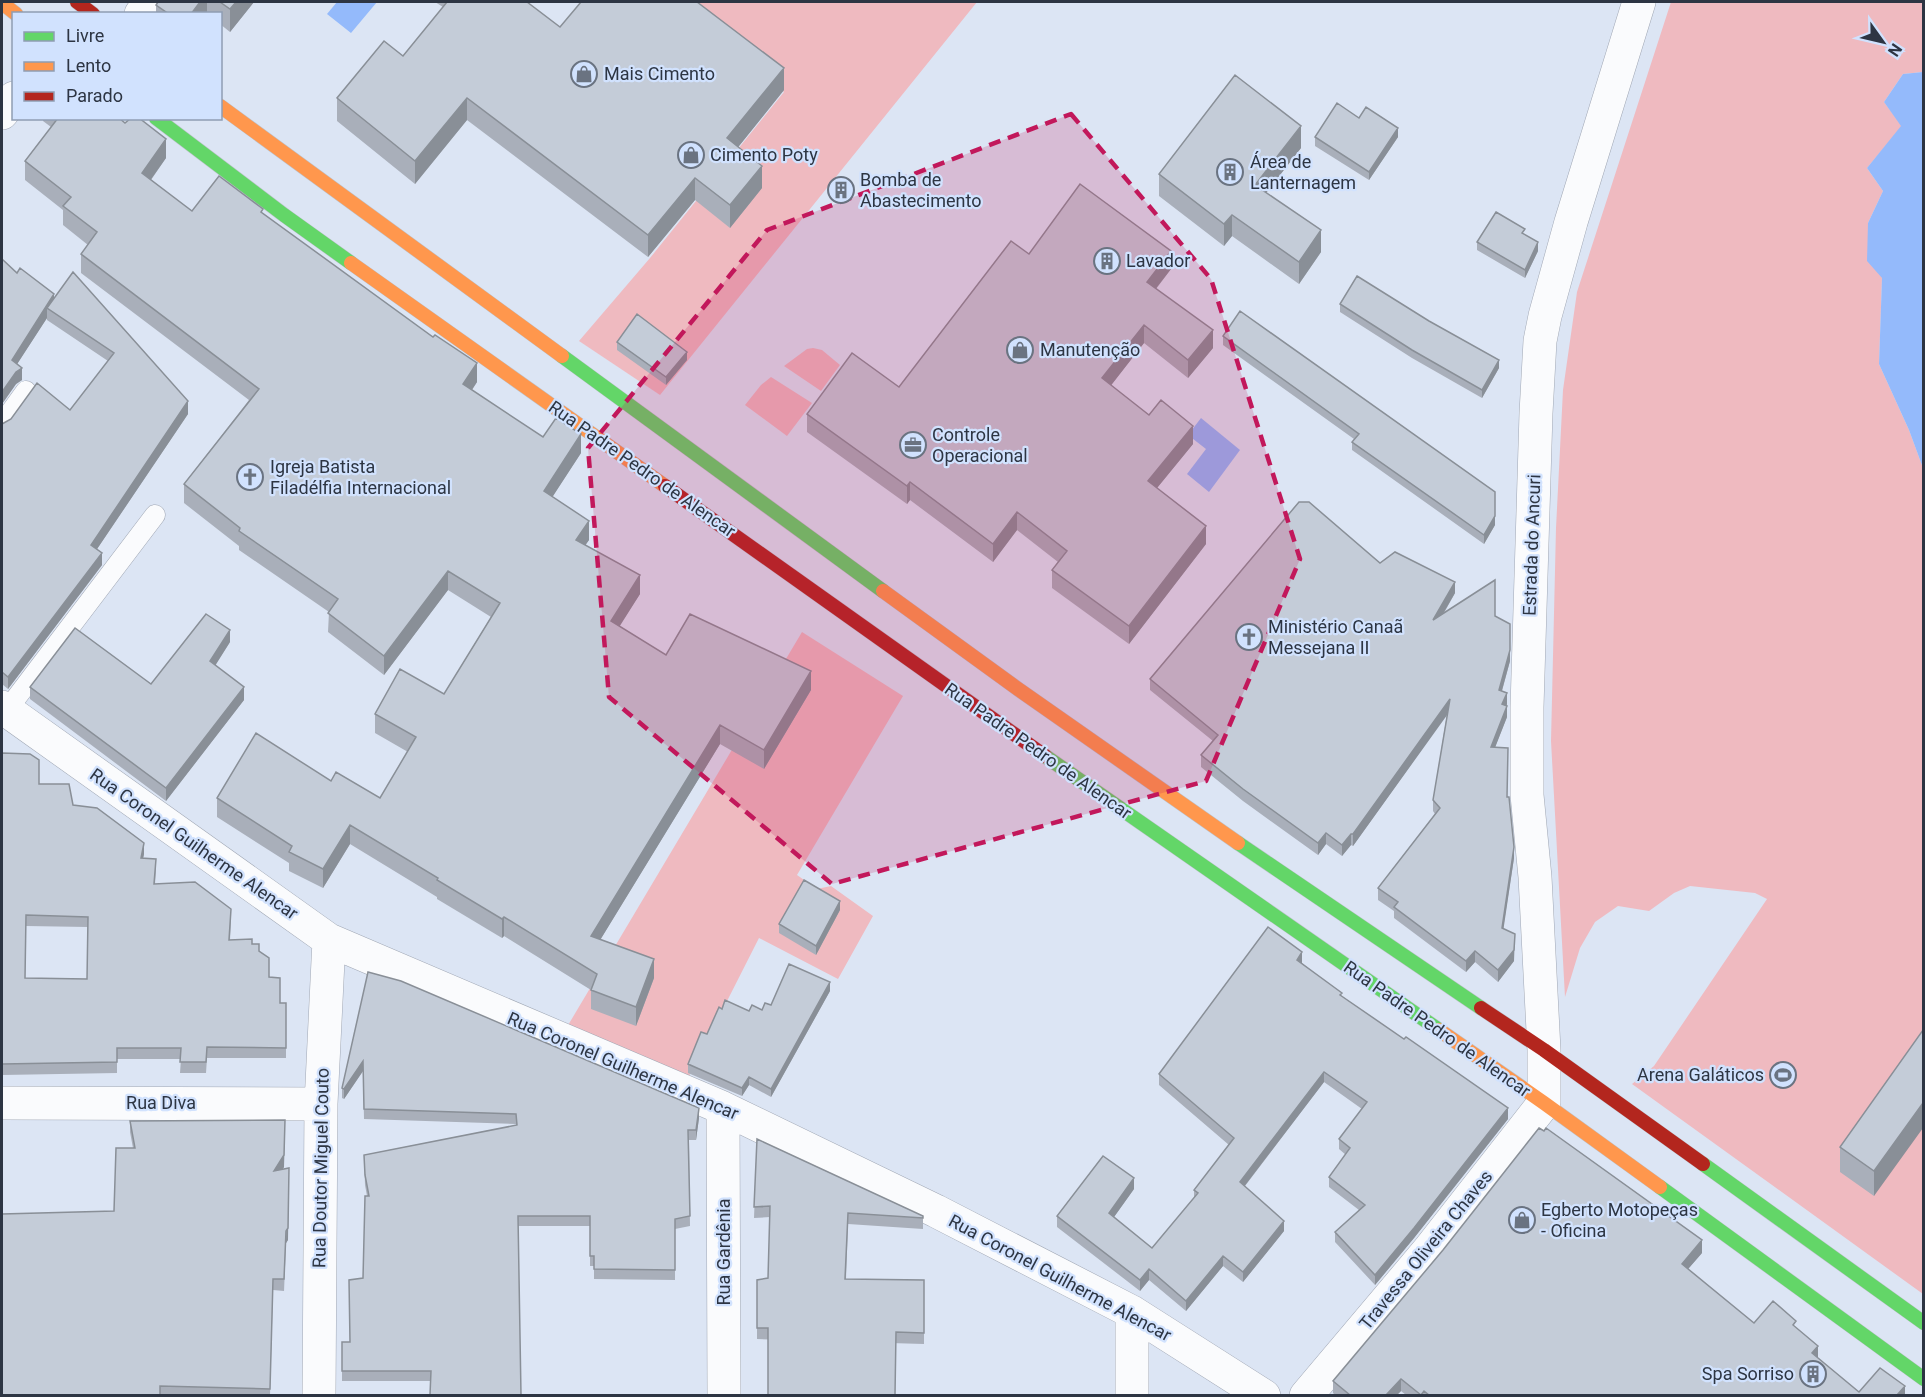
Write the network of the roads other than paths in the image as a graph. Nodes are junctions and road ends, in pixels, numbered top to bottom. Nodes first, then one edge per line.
1 (1639, 2) edge
2 (12, 100) edge
3 (222, 107) edge
4 (2, 113) edge
5 (159, 120) edge
6 (27, 391) dead end
7 (2, 424) edge
8 (155, 515) dead end
9 (4, 709) edge
10 (329, 940) junction
11 (1544, 1050) junction
12 (2, 1103) edge
13 (1544, 1103) junction
14 (321, 1104) junction
15 (723, 1108) junction
16 (1132, 1312) junction
17 (1923, 1323) edge
18 (1923, 1379) edge
19 (319, 1395) edge
20 (724, 1395) edge
21 (1132, 1395) edge
22 (1264, 1395) edge
23 (1306, 1395) edge

1 - 11 street, Estrada do Ancuri
2 - 4 street
3 - 11 main road
5 - 13 main road, Rua Padre Pedro de Alencar
6 - 7 lane
8 - 9 lane
9 - 10 street, Rua Coronel Guilherme Alencar
10 - 14 street, Rua Doutor Miguel Couto
10 - 15 street, Rua Coronel Guilherme Alencar
11 - 13 street, Estrada do Ancuri
11 - 17 main road
12 - 14 street, Rua Diva
13 - 18 main road, Rua Padre Pedro de Alencar
13 - 23 street, Travessa Oliveira Chaves
14 - 19 street, Rua Doutor Miguel Couto
15 - 16 street, Rua Coronel Guilherme Alencar
15 - 20 street, Rua Gardênia
16 - 21 street
16 - 22 street, Rua Coronel Guilherme Alencar

